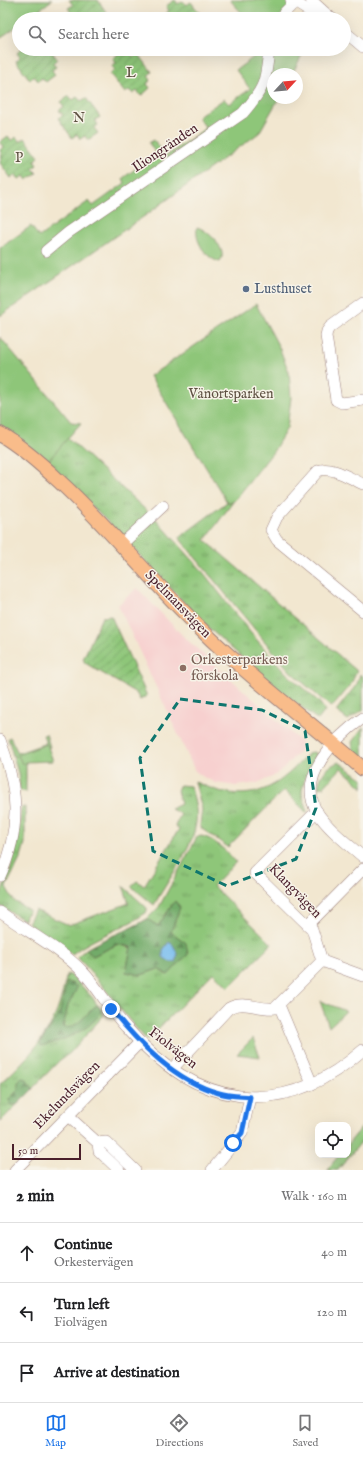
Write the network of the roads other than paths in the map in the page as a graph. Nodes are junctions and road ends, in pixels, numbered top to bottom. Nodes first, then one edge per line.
1 (311, 0) edge
2 (294, 1) edge
3 (287, 12) edge
4 (311, 12) edge
5 (324, 12) edge
6 (351, 36) edge
7 (363, 47) edge
8 (269, 56) edge
9 (46, 251) dead end
10 (363, 304) edge
11 (363, 400) edge
12 (0, 434) edge
13 (363, 484) edge
14 (163, 506) dead end
15 (122, 544) junction
16 (363, 611) edge
17 (363, 718) edge
18 (0, 740) edge
19 (335, 744) junction
20 (363, 769) edge
21 (317, 811) junction
22 (363, 857) edge
23 (363, 869) edge
24 (0, 876) edge
25 (0, 912) edge
26 (308, 926) junction
27 (322, 960) junction
28 (363, 976) edge
29 (279, 1005) junction
30 (140, 1042) junction
31 (363, 1050) edge
32 (172, 1069) junction
33 (312, 1084) junction
34 (250, 1097) junction
35 (68, 1116) junction
36 (98, 1143) junction
37 (15, 1170) edge
38 (119, 1170) edge
39 (136, 1170) edge
40 (212, 1170) edge

1 - 5 street
2 - 3 street
2 - 4 street
6 - 7 street
8 - 9 street, Iliongränden
10 - 11 street
12 - 15 main road, Spelmansvägen
13 - 16 street
14 - 15 street
15 - 19 main road, Spelmansvägen
17 - 19 street
18 - 24 street
19 - 20 main road, Spelmansvägen
19 - 21 street
21 - 22 street
21 - 26 street, Klangvägen
23 - 26 street
25 - 30 street, Fiolvägen
26 - 27 street, Klangvägen
27 - 28 street
27 - 29 street
29 - 32 street
29 - 33 street
30 - 32 street, Fiolvägen
30 - 35 street, Ekelundsvägen
31 - 33 street, Fiolvägen
32 - 34 street, Fiolvägen
33 - 34 street, Fiolvägen
34 - 40 street
35 - 36 street
35 - 37 street, Ekelundsvägen
36 - 38 street
36 - 39 street

